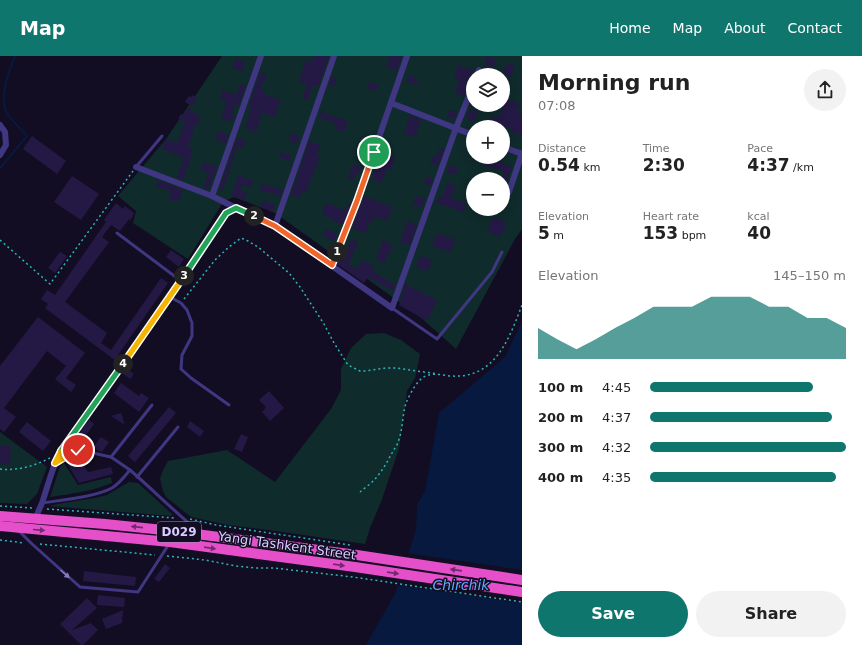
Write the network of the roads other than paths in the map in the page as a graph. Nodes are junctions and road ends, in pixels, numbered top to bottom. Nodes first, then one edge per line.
1 (261, 56) edge
2 (334, 56) edge
3 (408, 56) edge
4 (391, 103) junction
5 (466, 103) edge
6 (0, 125) edge
7 (456, 128) junction
8 (466, 132) edge
9 (162, 136) dead end
10 (510, 149) edge
11 (522, 153) edge
12 (0, 155) edge
13 (136, 167) joint
14 (510, 189) edge
15 (212, 196) junction
16 (236, 208) junction
17 (275, 226) junction
18 (116, 233) dead end
19 (502, 252) dead end
20 (332, 265) junction
21 (181, 281) junction
22 (170, 297) junction
23 (392, 308) junction
24 (152, 405) dead end
25 (229, 405) dead end
26 (178, 427) dead end
27 (111, 457) junction
28 (55, 463) junction
29 (130, 470) junction
30 (137, 477) junction
31 (41, 505) junction
32 (0, 516) edge
33 (36, 519) junction
34 (0, 526) edge
35 (17, 528) junction
36 (203, 535) junction
37 (170, 542) junction
38 (522, 580) edge
39 (522, 592) edge

1 - 15 street
2 - 17 street
3 - 4 street
4 - 7 street
4 - 20 street
5 - 7 street
6 - 12 street
7 - 8 street
7 - 23 street
9 - 13 lane
10 - 11 street
11 - 14 street
13 - 15 street
15 - 16 street
16 - 17 street
16 - 21 street
17 - 20 street
18 - 21 lane
19 - 23 lane
20 - 23 street
21 - 22 street
22 - 25 lane
22 - 28 street
24 - 27 lane
26 - 30 lane
27 - 28 lane
27 - 29 lane
28 - 31 street
29 - 30 lane
29 - 31 lane
30 - 36 lane
31 - 33 street
32 - 33 highway, Yangi Tashkent Street / D029
36 -> 33 highway, Yangi Tashkent Street / D029
34 - 35 highway, Yangi Tashkent Street / D029
35 -> 37 highway, Yangi Tashkent Street / D029
35 -> 37 lane
38 -> 36 highway, Yangi Tashkent Street / D029
37 -> 39 highway, Yangi Tashkent Street / D029

